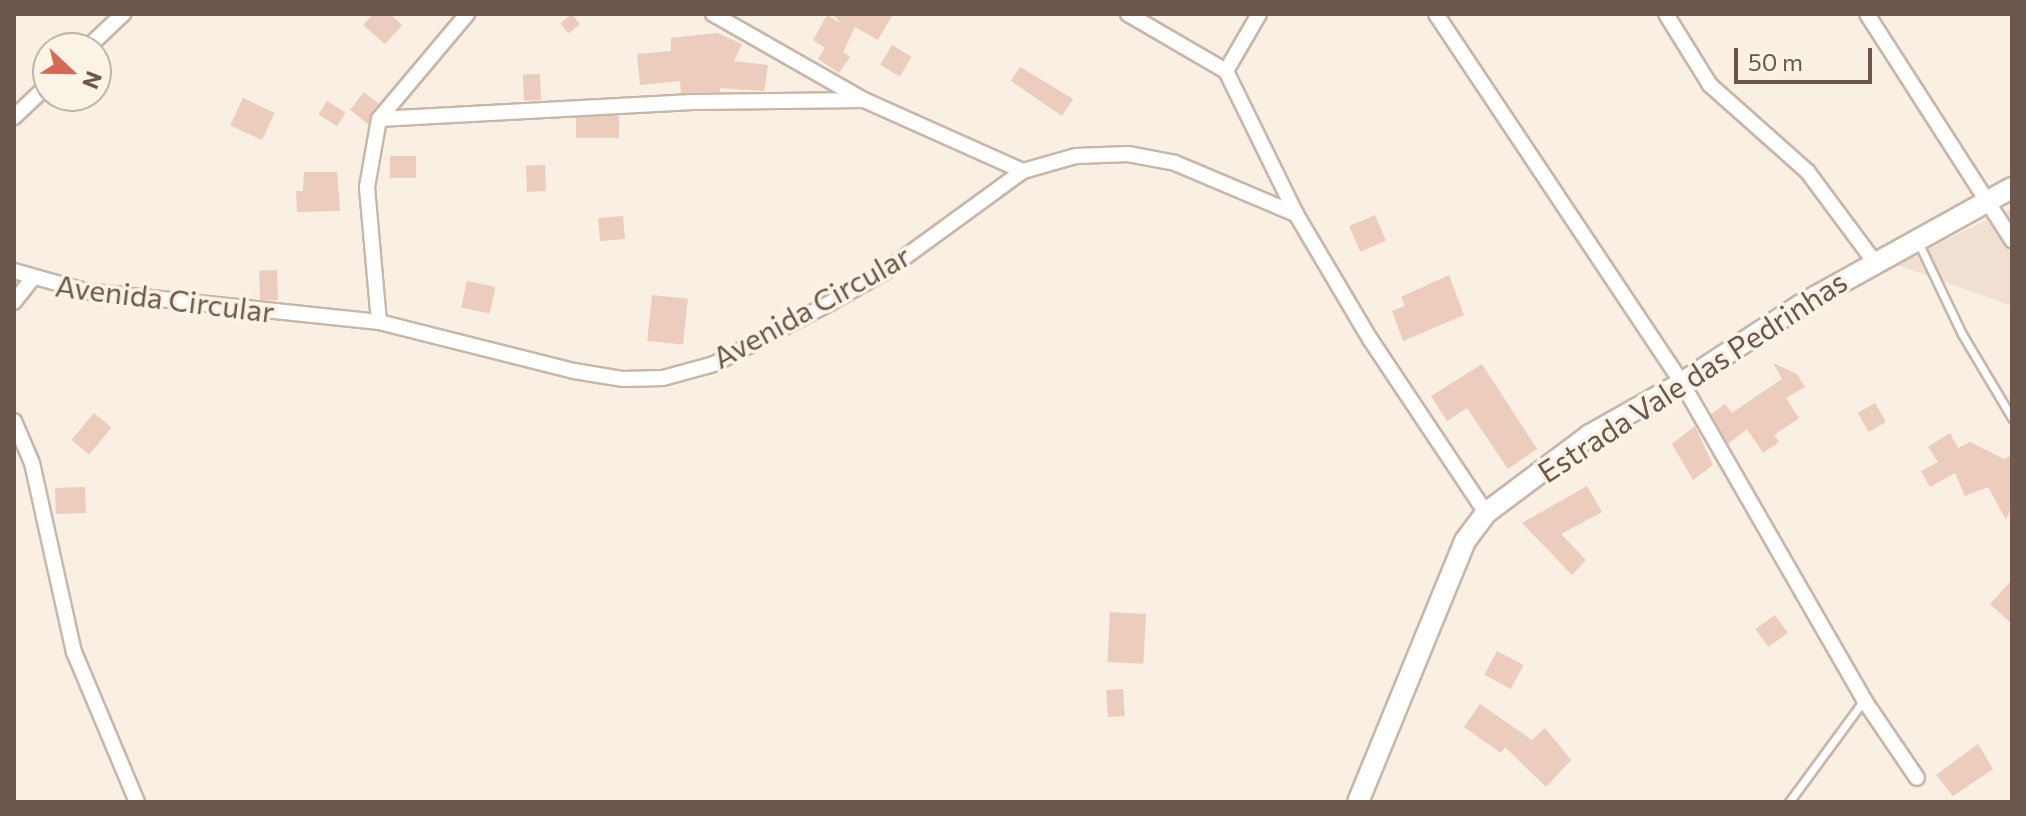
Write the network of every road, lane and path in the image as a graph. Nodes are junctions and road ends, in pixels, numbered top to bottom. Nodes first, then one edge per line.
1 (123, 14) edge
2 (467, 14) edge
3 (713, 14) edge
4 (1128, 14) edge
5 (1259, 14) edge
6 (1436, 14) edge
7 (1666, 14) edge
8 (1867, 14) edge
9 (104, 32) edge
10 (1226, 71) junction
11 (32, 100) edge
12 (864, 100) junction
13 (14, 117) edge
14 (379, 119) junction
15 (1023, 171) junction
16 (2012, 188) edge
17 (1988, 199) junction
18 (1296, 214) junction
19 (1916, 238) junction
20 (2012, 240) edge
21 (1873, 260) junction
22 (14, 271) edge
23 (31, 280) junction
24 (14, 302) edge
25 (379, 322) junction
26 (1682, 383) junction
27 (2012, 418) edge
28 (14, 421) edge
29 (1486, 513) junction
30 (1864, 700) junction
31 (1917, 778) dead end
32 (137, 802) edge
33 (1358, 802) edge
34 (1789, 802) edge

1 - 9 street
2 - 14 street
3 - 12 street
4 - 10 street
5 - 10 street
6 - 26 street
7 - 21 street
8 - 17 street
10 - 18 street
11 - 13 street
12 - 14 street
12 - 15 street
14 - 25 street
15 - 18 street, Avenida Circular
15 - 25 street, Avenida Circular
16 - 17 main road, Estrada Vale das Pedrinhas
17 - 19 main road, Estrada Vale das Pedrinhas
17 - 20 street
18 - 29 street
19 - 21 main road, Estrada Vale das Pedrinhas
19 - 27 lane
21 - 26 main road, Estrada Vale das Pedrinhas
22 - 23 street, Avenida Circular
23 - 24 street
23 - 25 street, Avenida Circular
26 - 29 main road, Estrada Vale das Pedrinhas
26 - 30 street
28 - 32 street
29 - 33 main road, Estrada Vale das Pedrinhas
30 - 31 street
30 - 34 lane

